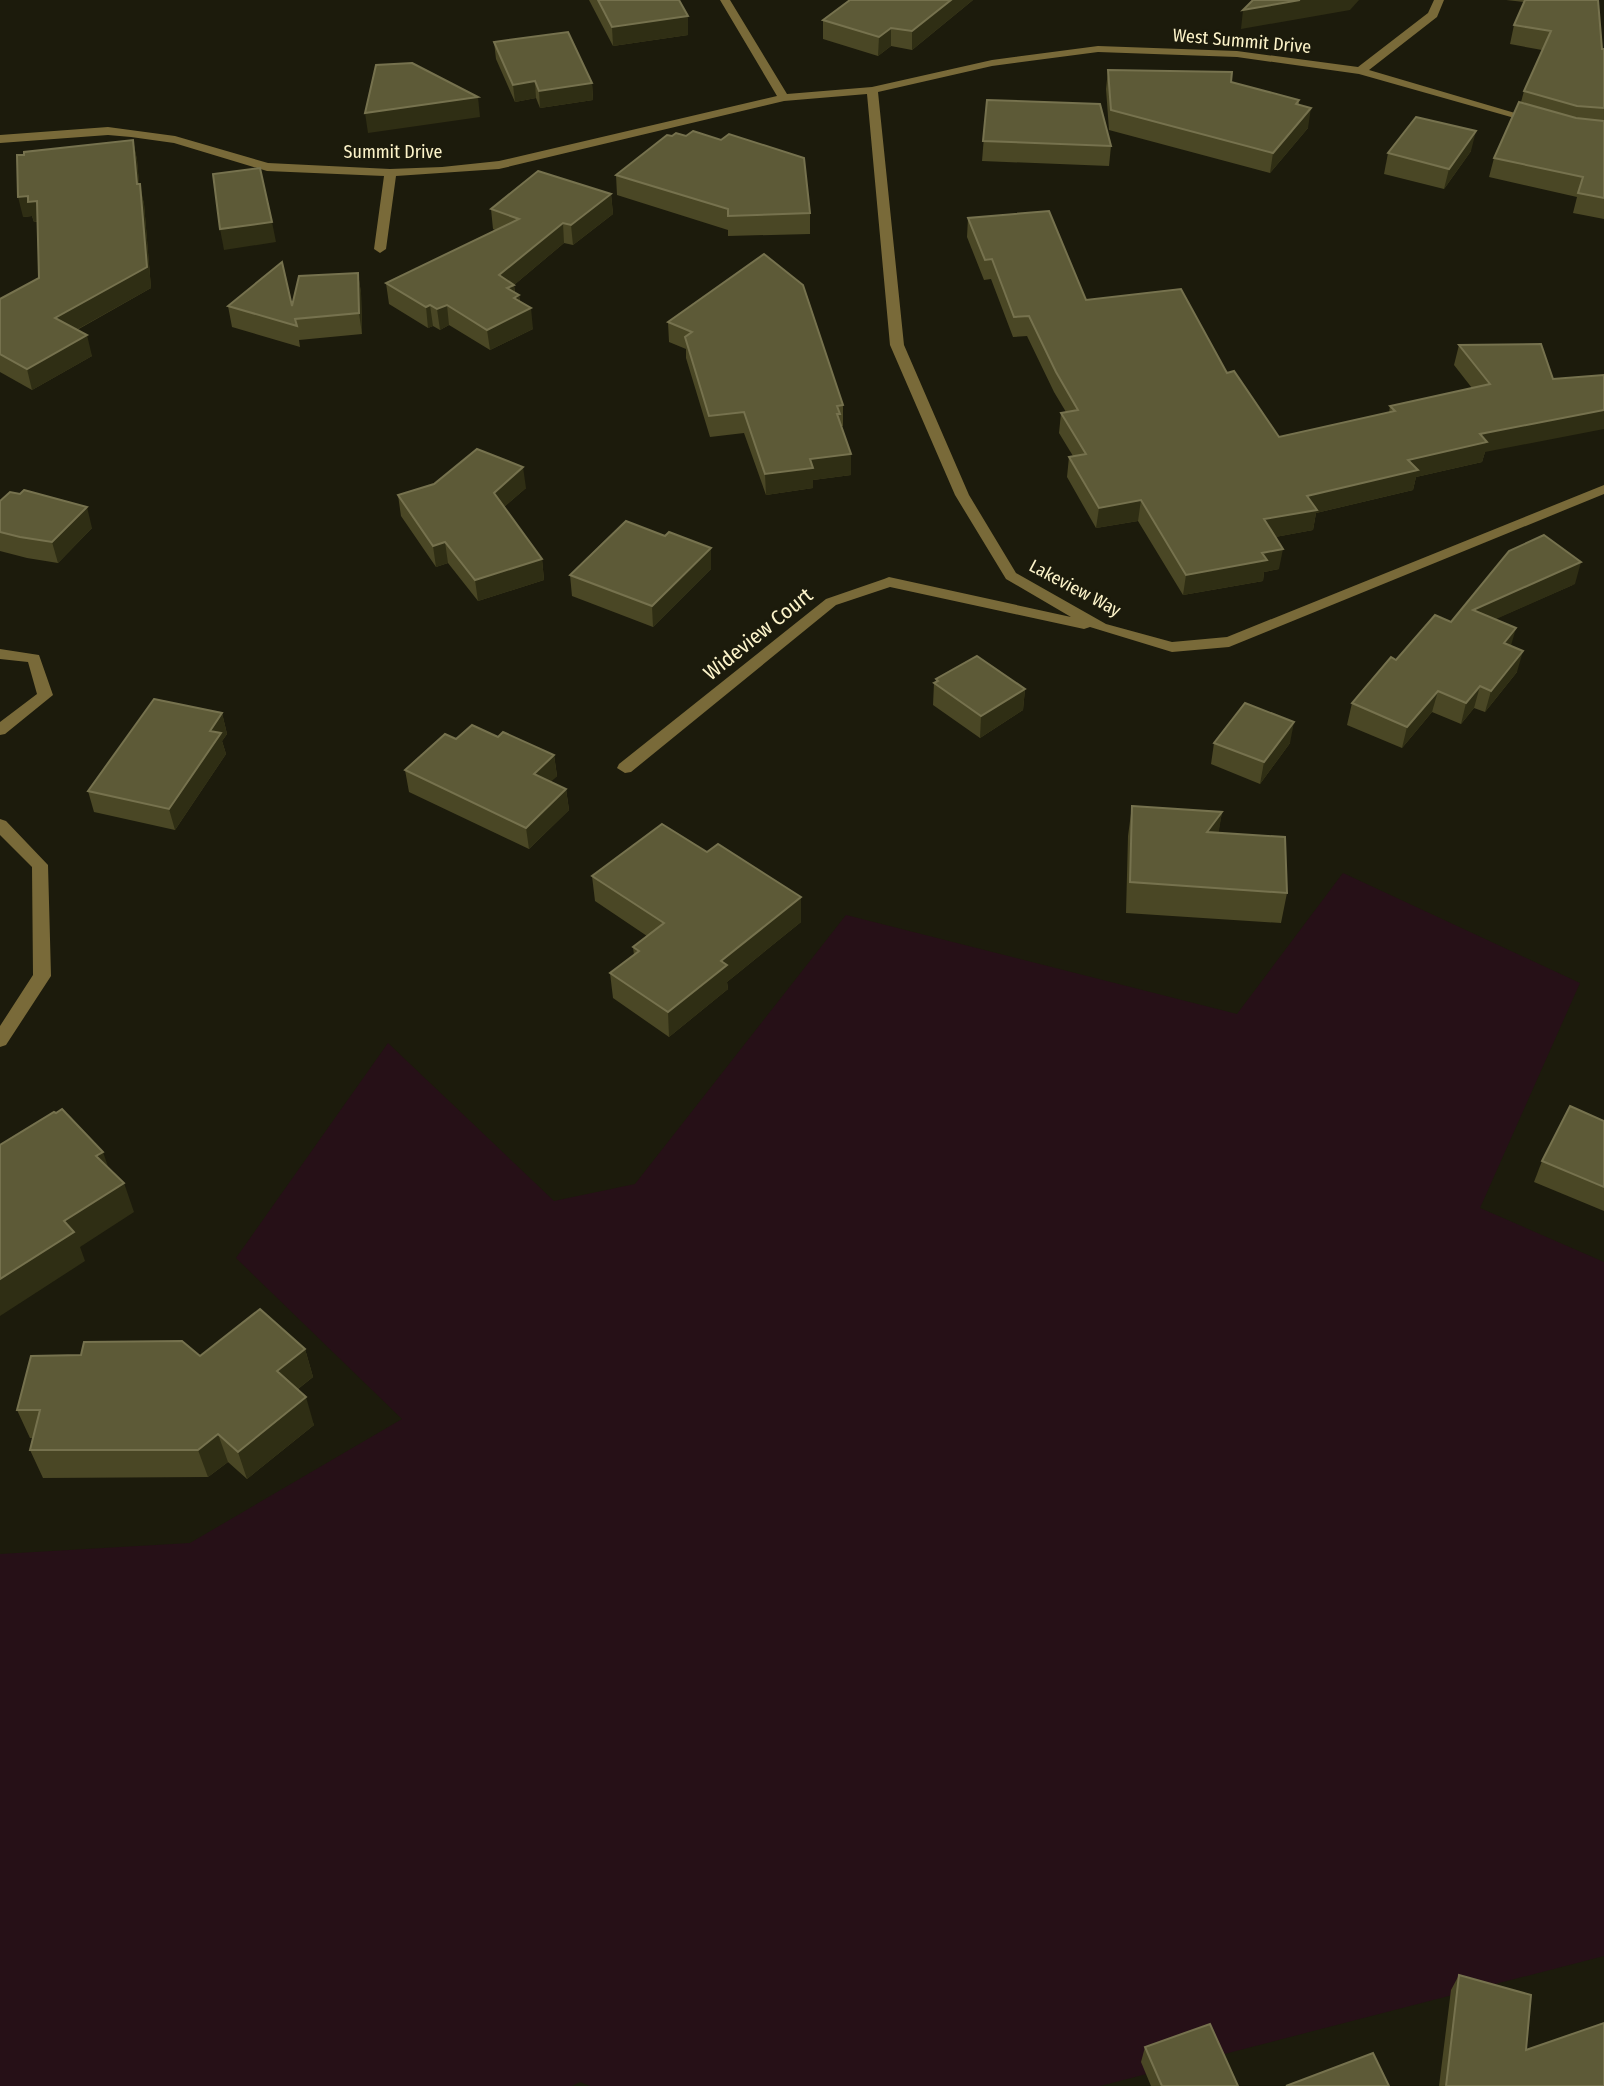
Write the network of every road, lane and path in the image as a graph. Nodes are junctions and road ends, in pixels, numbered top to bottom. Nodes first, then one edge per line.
1 (724, 0) edge
2 (1439, 0) edge
3 (1360, 71) junction
4 (872, 90) junction
5 (784, 98) junction
6 (1544, 123) edge
7 (0, 139) edge
8 (390, 173) junction
9 (380, 249) dead end
10 (1604, 489) edge
11 (1101, 627) junction
12 (0, 654) edge
13 (0, 730) edge
14 (625, 768) dead end
15 (0, 825) edge
16 (0, 1040) edge

1 - 5 street
2 - 3 street
3 - 4 street, West Summit Drive
3 - 6 street, West Summit Drive
4 - 5 street, Summit Drive
4 - 11 street, Lakeview Way
5 - 8 street, Summit Drive
7 - 8 street, Summit Drive
8 - 9 street
10 - 11 street, Lakeview Way
11 - 14 street, Wideview Court
12 - 13 street
15 - 16 street

